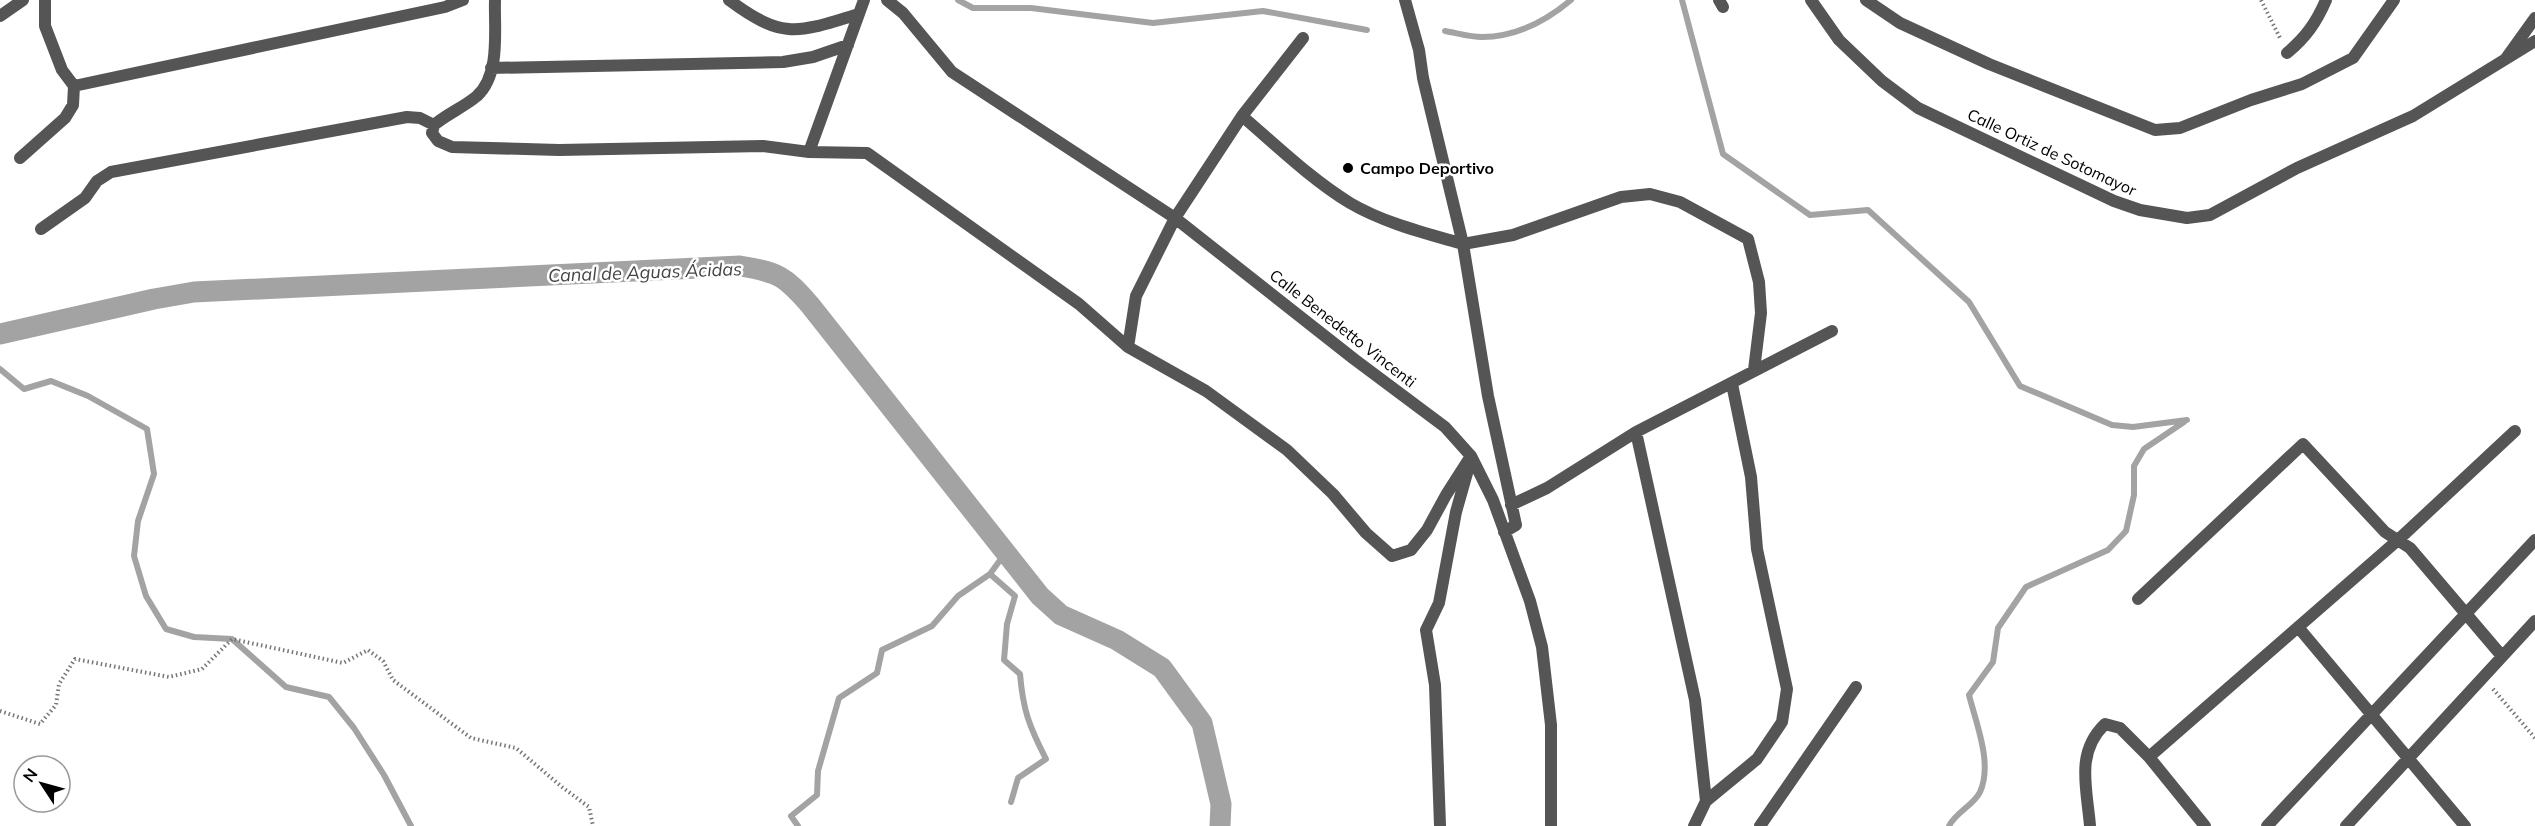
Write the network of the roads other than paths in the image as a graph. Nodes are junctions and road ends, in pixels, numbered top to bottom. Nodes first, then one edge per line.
1 (23, 0) edge
2 (45, 0) edge
3 (463, 0) edge
4 (495, 0) edge
5 (729, 0) edge
6 (864, 0) edge
7 (887, 0) edge
8 (1405, 0) edge
9 (1811, 0) edge
10 (1866, 0) edge
11 (2326, 0) edge
12 (2394, 0) edge
13 (859, 14) junction
14 (0, 16) edge
15 (2535, 18) edge
16 (1302, 38) dead end
17 (2535, 41) edge
18 (848, 45) junction
19 (2287, 53) dead end
20 (2507, 57) junction
21 (491, 68) junction
22 (74, 86) junction
23 (1242, 116) junction
24 (434, 125) junction
25 (809, 152) junction
26 (20, 158) dead end
27 (1175, 218) junction
28 (41, 229) dead end
29 (1463, 244) junction
30 (1832, 331) dead end
31 (1128, 347) junction
32 (1754, 370) junction
33 (1732, 384) junction
34 (2515, 431) dead end
35 (1636, 432) junction
36 (1471, 456) junction
37 (1511, 505) junction
38 (1504, 532) junction
39 (2398, 540) junction
40 (2535, 540) edge
41 (2138, 599) dead end
42 (2466, 613) junction
43 (2535, 621) edge
44 (2298, 627) junction
45 (2501, 655) junction
46 (1856, 687) dead end
47 (2371, 714) junction
48 (2150, 757) junction
49 (2409, 759) junction
50 (1706, 801) junction
51 (1440, 826) edge
52 (1551, 826) edge
53 (1694, 826) edge
54 (1760, 826) edge
55 (2090, 826) edge
56 (2205, 826) edge
57 (2266, 826) edge
58 (2346, 826) edge
59 (2465, 826) edge

1 - 14 street
2 - 22 street
3 - 22 street
4 - 21 street
5 - 13 street
6 - 13 street
7 - 27 street, Calle Benedetto Vincenti
8 - 29 street
9 - 20 street, Calle Ortiz de Sotomayor
10 - 12 street
11 - 19 street
13 - 18 street
15 - 20 street
16 - 23 street
17 - 20 street, Calle Ortiz de Sotomayor
18 - 21 street
18 - 25 street
21 - 24 street
22 - 26 street
23 - 27 street
23 - 29 street
24 - 25 street
24 - 28 street
25 - 31 street
27 - 31 street
27 - 36 street, Calle Benedetto Vincenti
29 - 32 street
29 - 37 street
30 - 32 street
31 - 36 street
32 - 33 street
33 - 35 street
33 - 50 street
34 - 39 street
35 - 37 street
35 - 50 street
36 - 38 street, Calle Benedetto Vincenti
36 - 51 street
37 - 38 street
38 - 52 street, Calle Benedetto Vincenti
39 - 41 street
39 - 42 street
39 - 44 street
40 - 42 street
42 - 45 street
42 - 47 street
43 - 45 street
44 - 47 street
44 - 48 street
45 - 49 street
46 - 54 street
47 - 49 street
47 - 57 street
48 - 55 street
48 - 56 street
49 - 58 street
49 - 59 street
50 - 53 street

